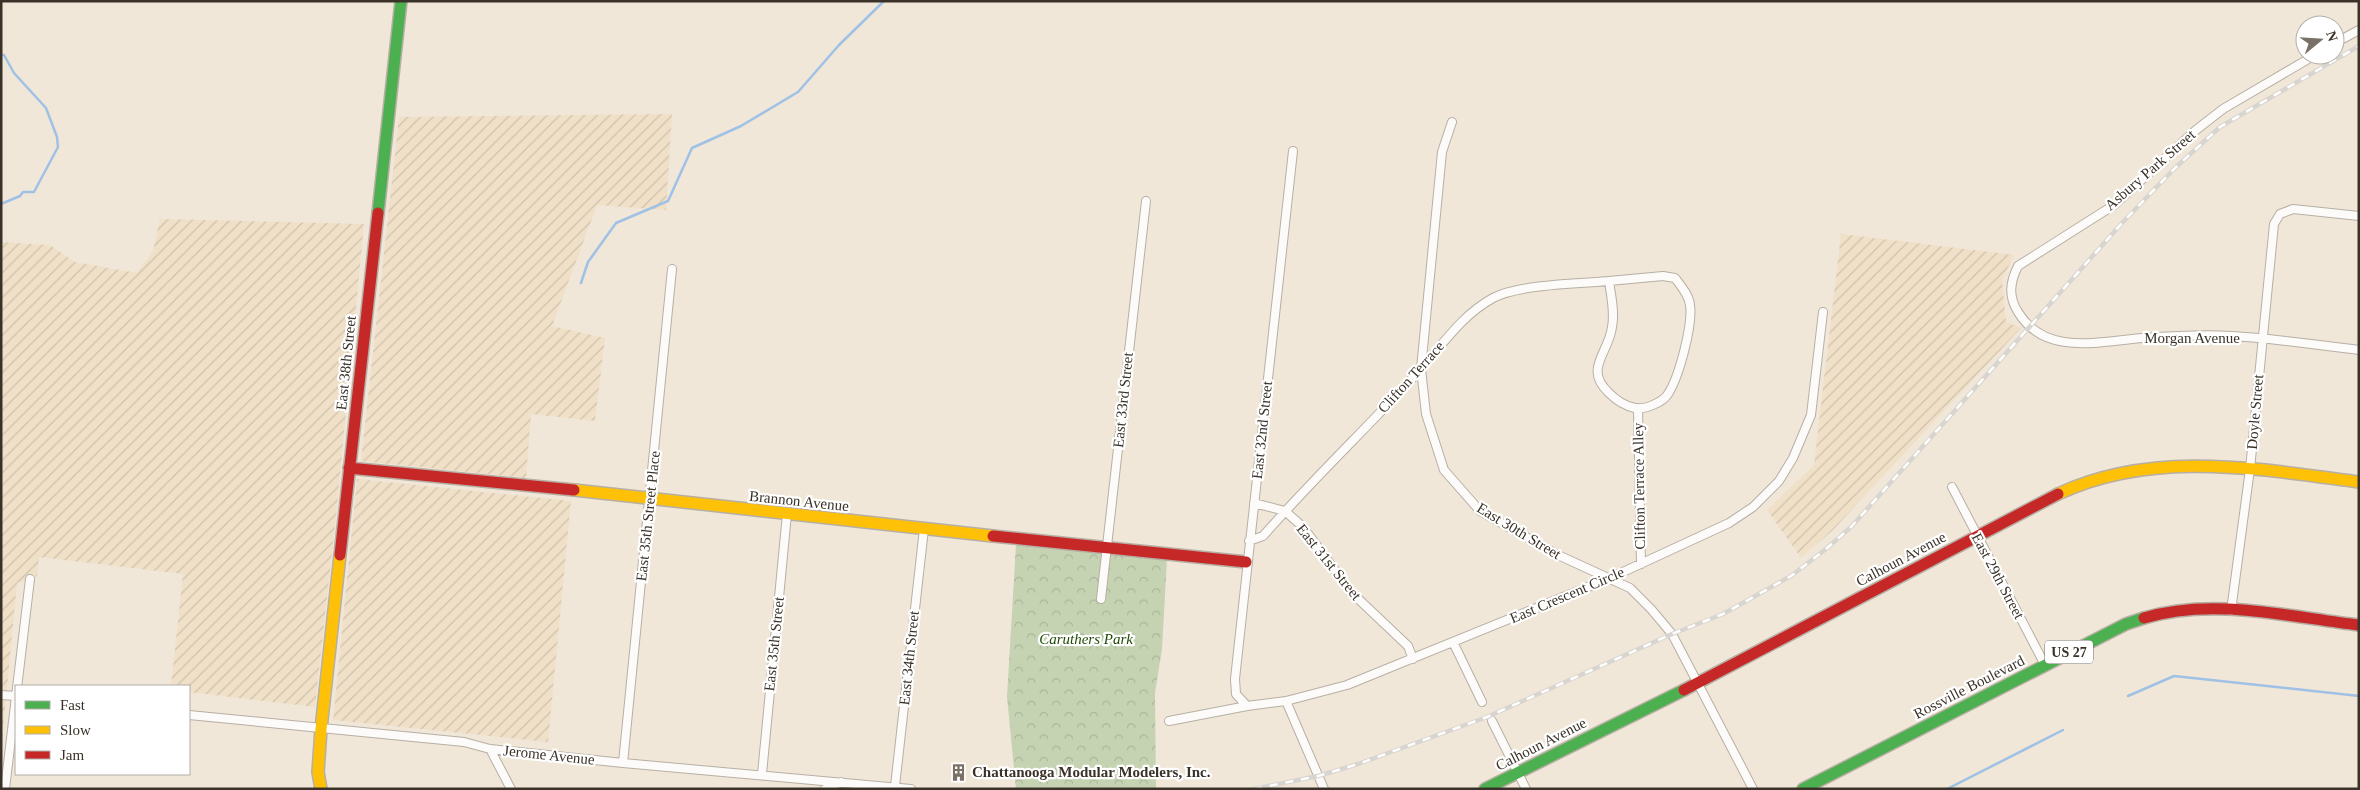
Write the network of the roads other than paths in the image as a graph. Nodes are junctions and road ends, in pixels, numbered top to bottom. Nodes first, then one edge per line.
1 (401, 1) edge
2 (2359, 30) edge
3 (2345, 38) edge
4 (2298, 65) edge
5 (1452, 122) dead end
6 (1293, 151) dead end
7 (1146, 201) dead end
8 (2359, 216) edge
9 (672, 269) dead end
10 (1609, 282) junction
11 (1823, 312) dead end
12 (2030, 326) joint
13 (2262, 339) junction
14 (2359, 350) edge
15 (1421, 369) junction
16 (1638, 408) junction
17 (349, 468) junction
18 (2250, 469) junction
19 (2359, 482) edge
20 (1952, 487) dead end
21 (650, 500) junction
22 (1254, 503) junction
23 (1285, 511) junction
24 (787, 514) junction
25 (924, 529) junction
26 (1977, 536) junction
27 (1249, 541) junction
28 (1106, 548) junction
29 (1246, 562) junction
30 (1641, 564) junction
31 (1610, 578) junction
32 (30, 579) dead end
33 (1101, 599) dead end
34 (2232, 611) junction
35 (2359, 625) edge
36 (1453, 642) junction
37 (1413, 659) junction
38 (2045, 665) junction
39 (1698, 682) junction
40 (17, 685) edge
41 (1, 695) edge
42 (15, 696) edge
43 (1286, 701) junction
44 (1482, 702) dead end
45 (15, 704) edge
46 (1247, 706) junction
47 (190, 714) edge
48 (1169, 721) dead end
49 (1492, 721) dead end
50 (321, 729) junction
51 (490, 749) junction
52 (624, 763) junction
53 (1518, 773) junction
54 (762, 774) junction
55 (843, 782) junction
56 (895, 786) junction
57 (5, 789) edge
58 (321, 789) edge
59 (511, 789) edge
60 (825, 789) edge
61 (910, 789) edge
62 (1324, 789) edge
63 (1486, 789) edge
64 (1526, 789) edge
65 (1753, 789) edge
66 (1803, 789) edge

1 - 17 main road, East 38th Street
2 - 3 street
4 - 12 street, Asbury Park Street
5 - 15 street, East 30th Street
6 - 22 street, East 32nd Street
7 - 28 street, East 33rd Street
8 - 13 street, Doyle Street
9 - 21 street, East 35th Street Place
10 - 15 street, Clifton Terrace
10 - 16 street
10 - 16 street, Clifton Terrace
11 - 30 street, East Crescent Circle
12 - 13 street, Morgan Avenue
13 - 14 street, Morgan Avenue
13 - 18 street, Doyle Street
15 - 23 street, Clifton Terrace
15 - 31 street, East 30th Street
16 - 30 street, Clifton Terrace Alley
17 - 21 main road, Brannon Avenue
17 - 50 main road, East 38th Street
18 - 19 main road, Calhoun Avenue
18 - 26 main road, Calhoun Avenue
18 - 34 street, Doyle Street
20 - 26 street, East 29th Street
21 - 24 main road, Brannon Avenue
21 - 52 street, East 35th Street Place
22 - 23 street, East 31st Street
22 - 27 street, East 32nd Street
23 - 27 street, Clifton Terrace
23 - 37 street, East 31st Street
24 - 25 main road, Brannon Avenue
24 - 54 street, East 35th Street
25 - 28 main road, Brannon Avenue
25 - 56 street, East 34th Street
26 - 38 street, East 29th Street
26 - 39 main road, Calhoun Avenue
27 - 29 street, East 32nd Street
28 - 29 main road, Brannon Avenue
28 - 33 street, East 33rd Street
29 - 46 street, East 32nd Street
30 - 31 street, East Crescent Circle
31 - 36 street, East Crescent Circle
31 - 39 street, East 30th Street
32 - 40 street
34 - 35 main road, Rossville Boulevard / US 27
34 - 38 main road, Rossville Boulevard / US 27
36 - 37 street, East Crescent Circle
36 - 44 street
37 - 43 street, East Crescent Circle
38 - 66 main road, Rossville Boulevard / US 27
39 - 53 main road, Calhoun Avenue
39 - 65 street, East 30th Street
41 - 42 street
43 - 46 street, East Crescent Circle
43 - 62 street
45 - 57 street
46 - 48 street, East Crescent Circle
47 - 50 street, Jerome Avenue
49 - 53 street
50 - 51 street, Jerome Avenue
50 - 58 main road, East 38th Street
51 - 52 street, Jerome Avenue
51 - 59 street
52 - 54 street, Jerome Avenue
53 - 63 main road, Calhoun Avenue
53 - 64 street
54 - 55 street, Jerome Avenue
55 - 56 street, Jerome Avenue
55 - 60 street
56 - 61 street, Jerome Avenue

